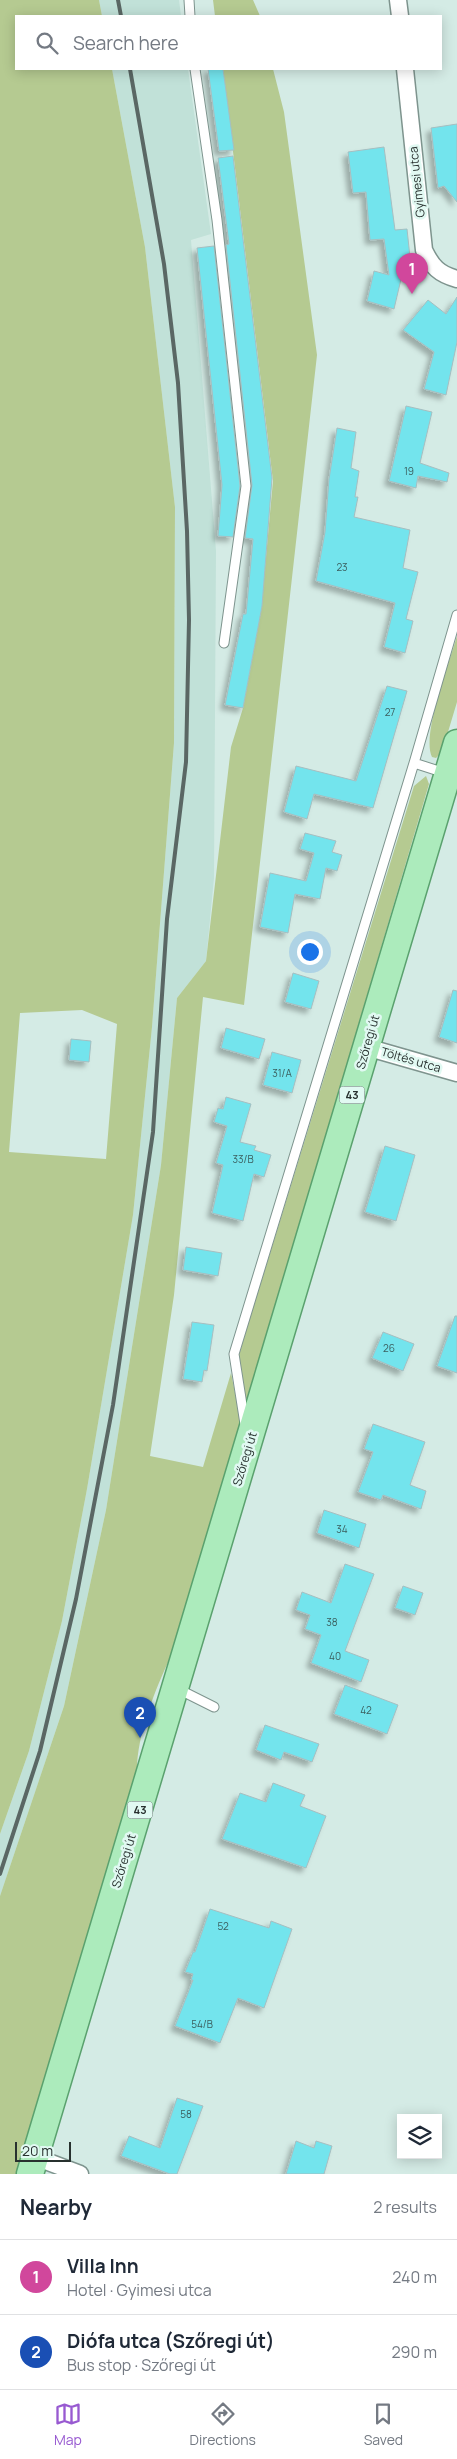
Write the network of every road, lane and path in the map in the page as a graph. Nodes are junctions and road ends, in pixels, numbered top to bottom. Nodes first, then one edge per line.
1 (189, 0) edge
2 (398, 0) edge
3 (190, 15) edge
4 (400, 15) edge
5 (195, 70) edge
6 (405, 70) edge
7 (457, 279) edge
8 (457, 615) edge
9 (224, 643) dead end
10 (457, 743) edge
11 (414, 763) junction
12 (448, 774) junction
13 (366, 1047) junction
14 (457, 1074) edge
15 (249, 1447) junction
16 (176, 1688) junction
17 (214, 1707) dead end
18 (33, 2166) edge
19 (80, 2174) edge

1 - 3 lane
2 - 4 street
5 - 9 lane
6 - 7 street, Gyimesi utca
8 - 11 lane
10 - 12 main road, Szőregi út / 43
11 - 12 lane
11 - 15 lane
12 - 13 main road, Szőregi út / 43
13 - 14 street, Töltés utca
13 - 15 main road, Szőregi út / 43
15 - 16 main road, Szőregi út / 43
16 - 17 lane
16 - 18 main road, Szőregi út / 43
18 - 19 street

